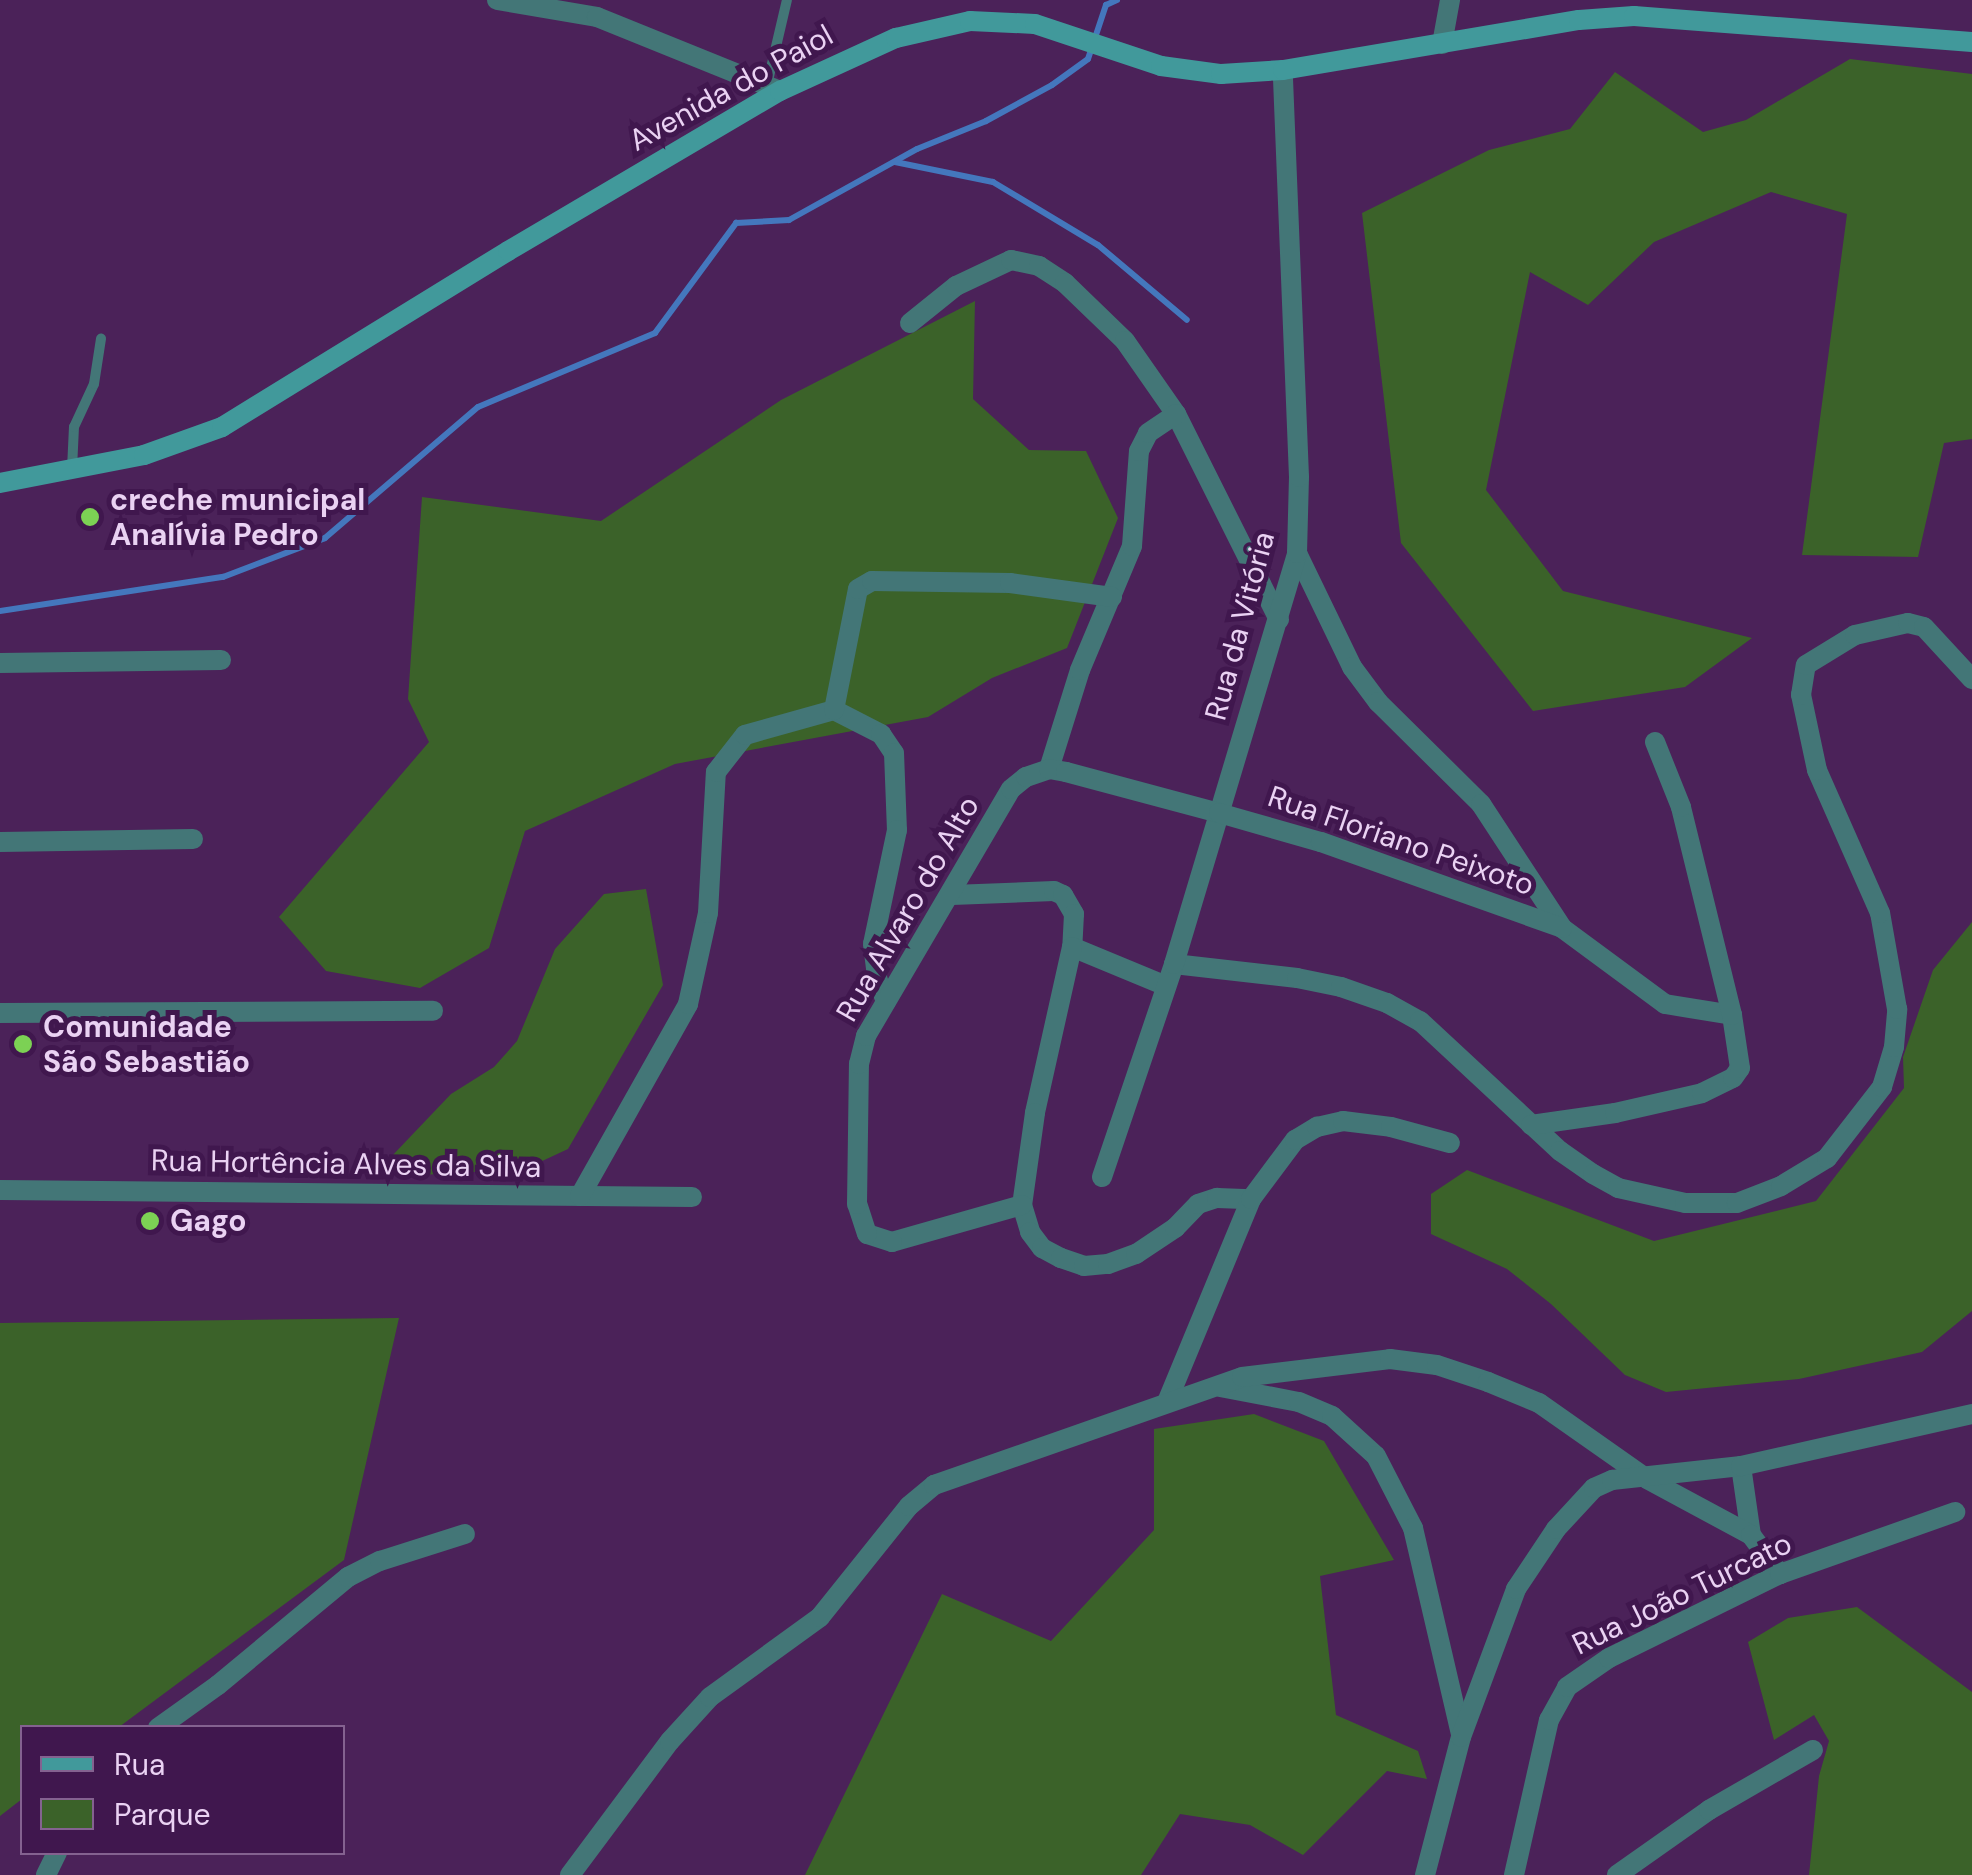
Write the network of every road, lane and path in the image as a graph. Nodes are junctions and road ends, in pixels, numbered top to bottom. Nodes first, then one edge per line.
1 (497, 0) edge
2 (786, 0) edge
3 (1450, 0) edge
4 (1972, 42) edge
5 (1442, 44) junction
6 (1283, 70) junction
7 (774, 88) junction
8 (910, 323) dead end
9 (101, 339) dead end
10 (1176, 414) junction
11 (72, 469) junction
12 (0, 483) edge
13 (1297, 553) junction
14 (1112, 597) junction
15 (1279, 620) junction
16 (221, 660) dead end
17 (0, 663) edge
18 (1972, 679) edge
19 (834, 710) junction
20 (1655, 742) dead end
21 (1049, 770) junction
22 (1219, 812) junction
23 (193, 839) dead end
24 (0, 842) edge
25 (952, 895) junction
26 (1562, 928) junction
27 (1072, 947) junction
28 (1174, 964) junction
29 (1166, 986) junction
30 (886, 1001) junction
31 (433, 1010) dead end
32 (0, 1012) edge
33 (1732, 1016) junction
34 (1532, 1125) junction
35 (1450, 1143) dead end
36 (1102, 1178) dead end
37 (0, 1190) edge
38 (580, 1196) junction
39 (692, 1198) dead end
40 (1252, 1199) junction
41 (1022, 1205) junction
42 (1220, 1386) junction
43 (1167, 1402) junction
44 (1972, 1414) edge
45 (1741, 1466) junction
46 (1647, 1479) junction
47 (1955, 1512) dead end
48 (465, 1534) dead end
49 (1750, 1535) junction
50 (1780, 1574) junction
51 (162, 1725) edge
52 (1461, 1737) junction
53 (1812, 1750) dead end
54 (570, 1875) edge
55 (1425, 1875) edge
56 (1514, 1875) edge
57 (1617, 1875) edge

1 - 7 street
2 - 7 lane
3 - 5 street
4 - 5 street, Avenida do Paiol
5 - 6 street, Avenida do Paiol
6 - 7 street, Avenida do Paiol
6 - 13 street, Rua da Vitória
7 - 11 street, Avenida do Paiol
8 - 10 street
9 - 11 lane
10 - 14 street
10 - 15 street
11 - 12 street, Avenida do Paiol
13 - 15 street, Rua da Vitória
13 - 26 street
14 - 19 street
14 - 21 street
15 - 22 street, Rua da Vitória
16 - 17 street
18 - 34 street
19 - 30 street
19 - 38 street
20 - 33 street
21 - 22 street
21 - 25 street, Rua Alvaro do Alto
22 - 26 street, Rua Floriano Peixoto
22 - 28 street, Rua da Vitória
23 - 24 street
25 - 27 street
25 - 30 street, Rua Alvaro do Alto
26 - 33 street
27 - 29 street
27 - 41 street
28 - 29 street, Rua da Vitória
28 - 34 street
29 - 36 street, Rua da Vitória
30 - 41 street, Rua Alvaro do Alto
31 - 32 street
33 - 34 street
35 - 40 street
37 - 38 street, Rua Hortência Alves da Silva
38 - 39 street, Rua Hortência Alves da Silva
40 - 41 street
40 - 43 street
42 - 43 street
42 - 46 street
42 - 52 street
43 - 54 street
44 - 45 street
45 - 46 street
45 - 49 street
46 - 49 street
46 - 52 street
47 - 50 street, Rua João Turcato
48 - 51 street
49 - 50 street
50 - 56 street, Rua João Turcato
52 - 55 street
53 - 57 street

